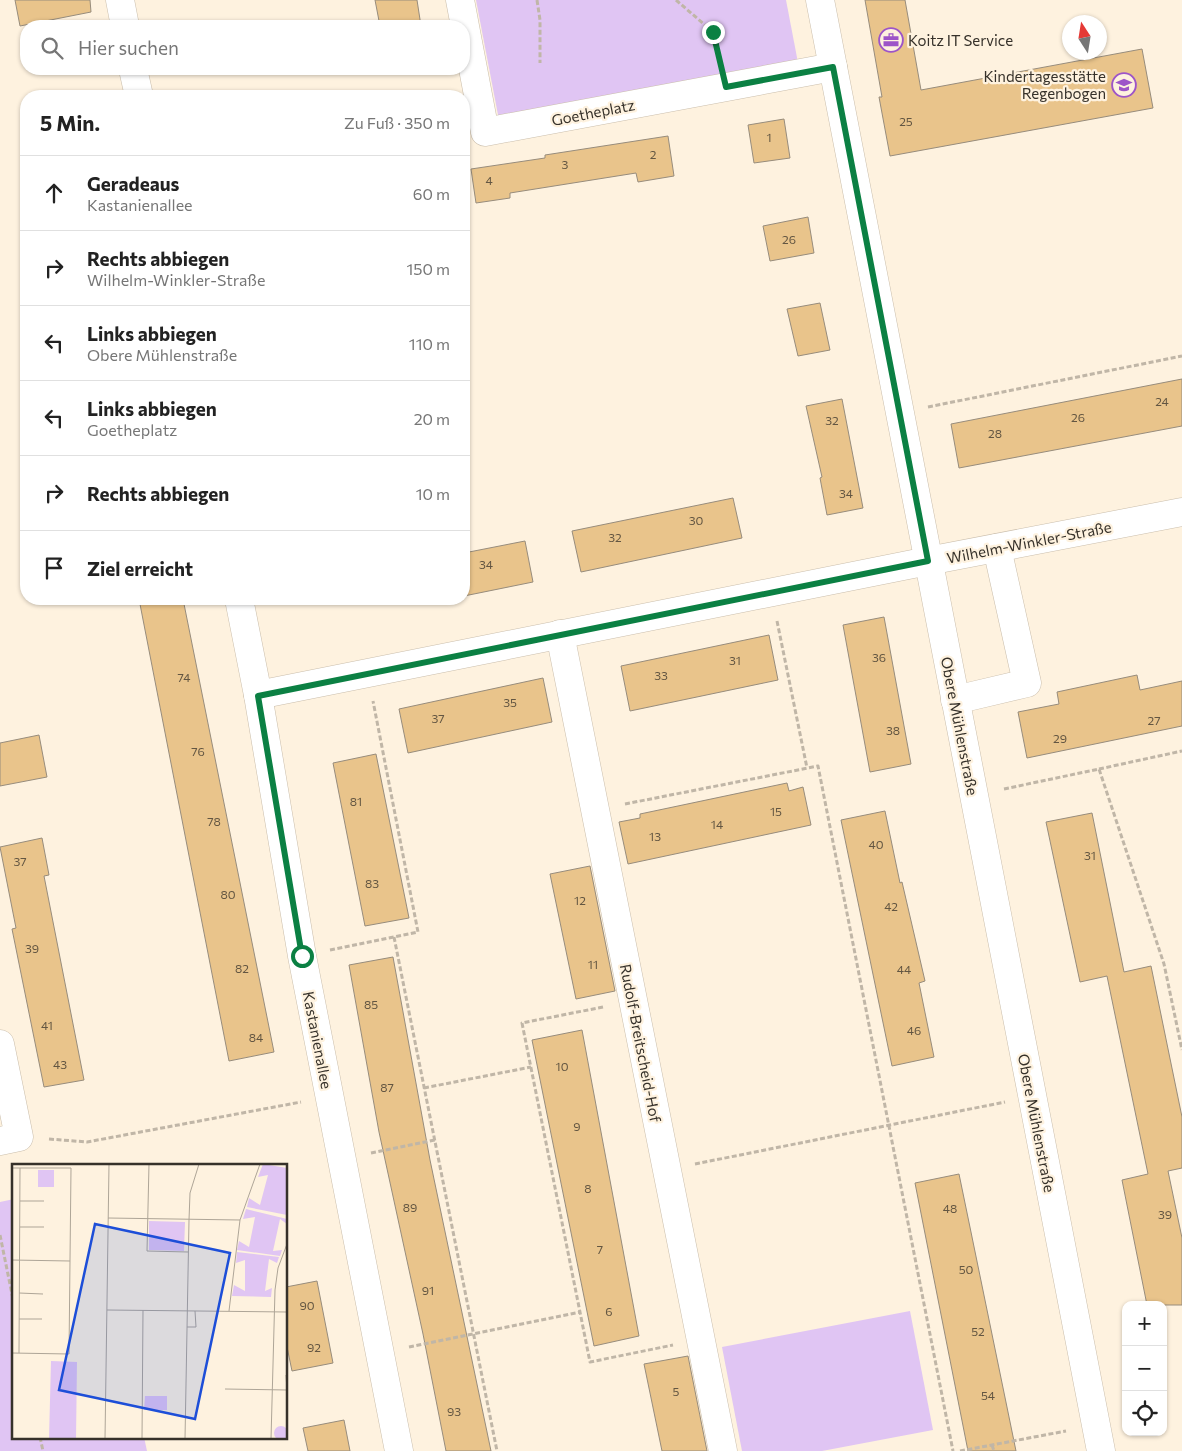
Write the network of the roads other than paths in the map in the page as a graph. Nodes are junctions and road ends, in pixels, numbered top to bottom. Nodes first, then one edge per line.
1 (120, 0) edge
2 (460, 0) edge
3 (820, 0) edge
4 (124, 20) edge
5 (464, 20) edge
6 (470, 53) edge
7 (833, 67) junction
8 (134, 75) edge
9 (138, 90) edge
10 (1182, 512) edge
11 (997, 548) junction
12 (928, 561) junction
13 (240, 605) edge
14 (560, 634) junction
15 (258, 696) junction
16 (955, 700) junction
17 (0, 1044) edge
18 (10, 1139) edge
19 (1099, 1438) edge
20 (399, 1451) edge
21 (723, 1451) edge

1 - 4 street
2 - 5 street, Goetheplatz
3 - 7 street, Obere Mühlenstraße
6 - 7 street, Goetheplatz
7 - 12 street, Obere Mühlenstraße
8 - 9 street
10 - 11 street, Wilhelm-Winkler-Straße
11 - 12 street, Wilhelm-Winkler-Straße
11 - 16 street
12 - 14 street, Wilhelm-Winkler-Straße
12 - 16 street, Obere Mühlenstraße
13 - 15 street, Kastanienallee
14 - 15 street, Wilhelm-Winkler-Straße
14 - 21 street, Rudolf-Breitscheid-Hof
15 - 20 street, Kastanienallee
16 - 19 street, Obere Mühlenstraße
17 - 18 street

